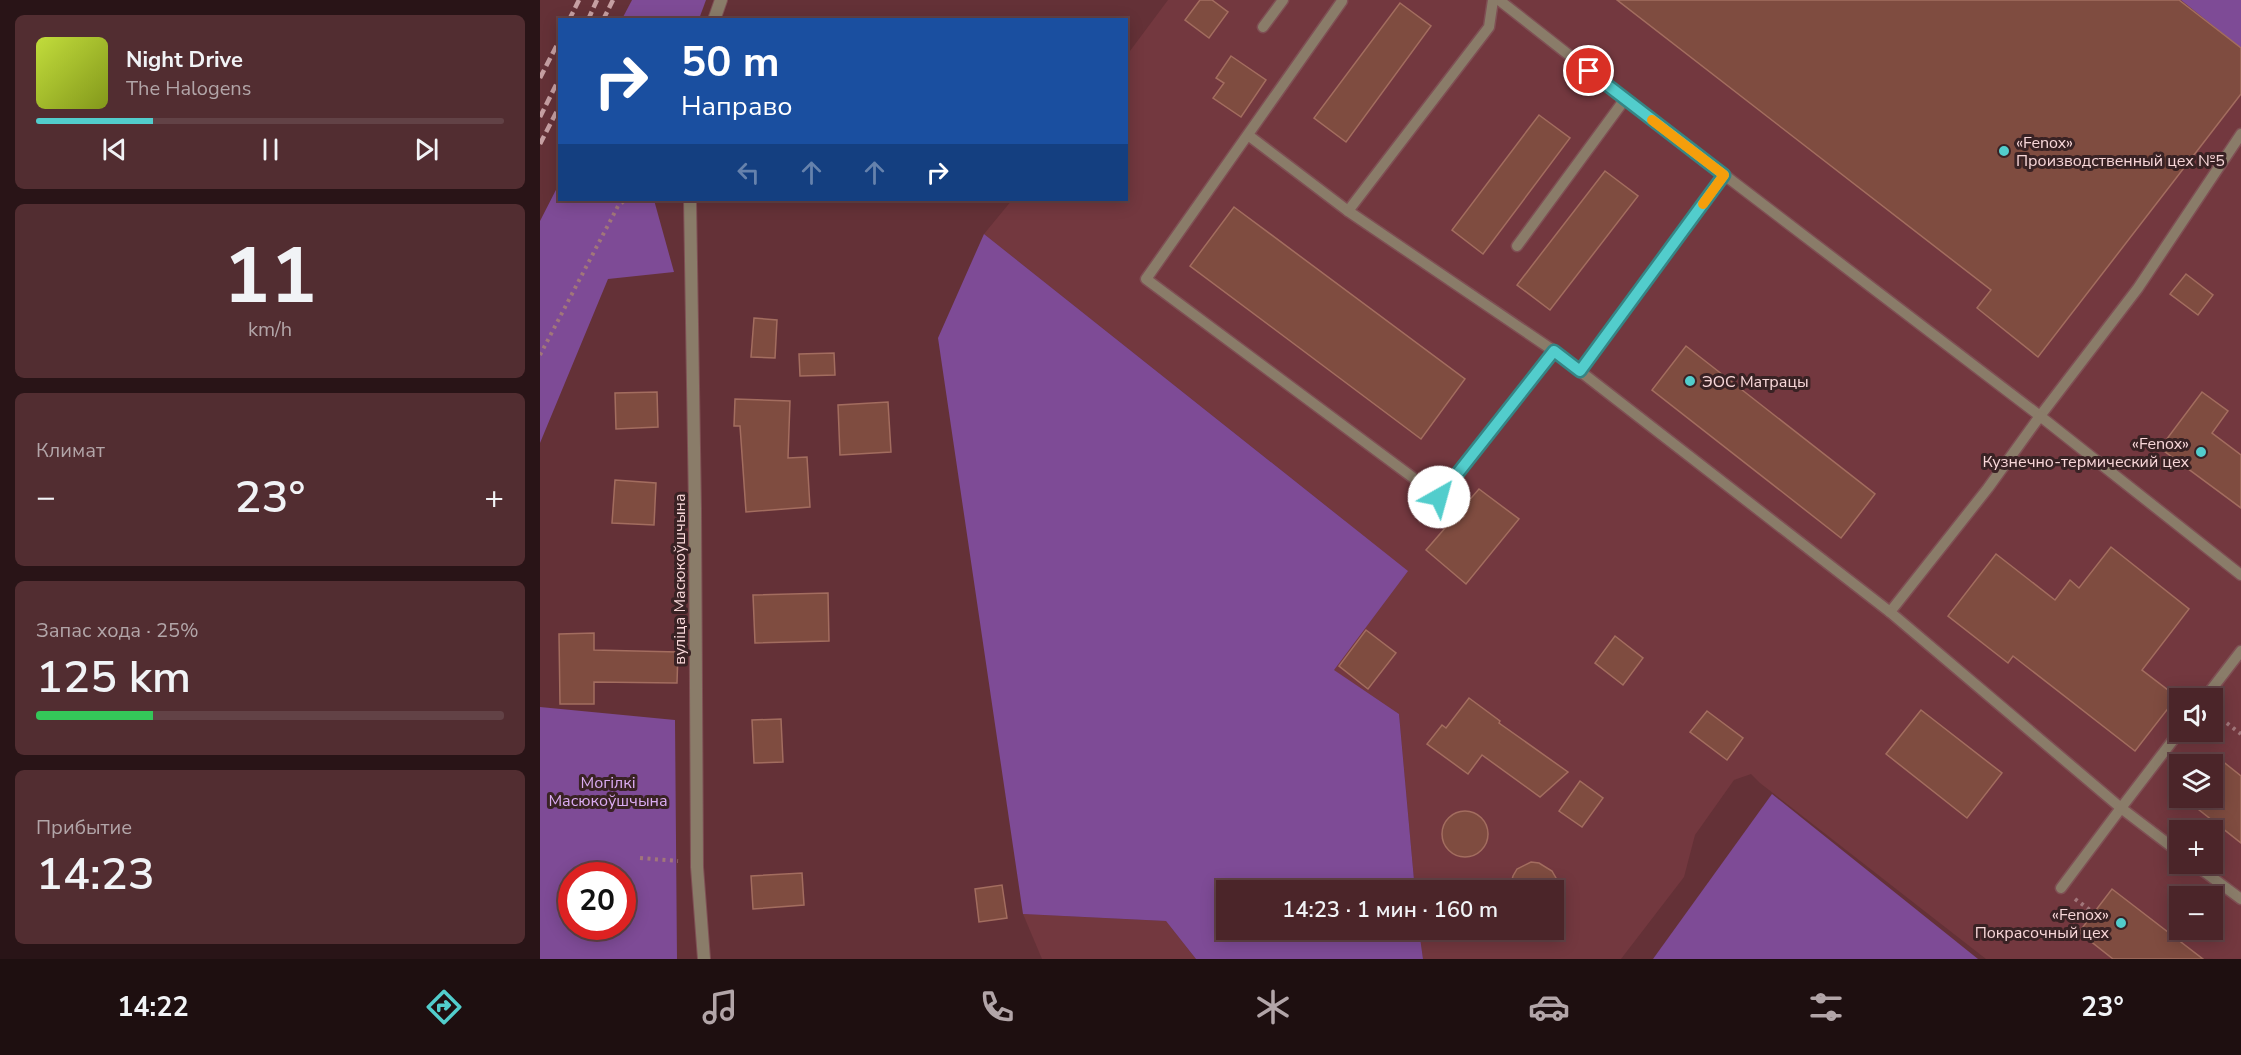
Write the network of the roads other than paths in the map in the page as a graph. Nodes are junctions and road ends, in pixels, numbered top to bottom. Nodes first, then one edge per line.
1 (721, 0) edge
2 (1283, 0) edge
3 (1342, 0) edge
4 (1493, 0) edge
5 (1499, 0) edge
6 (715, 18) edge
7 (1263, 27) dead end
8 (1625, 99) junction
9 (2241, 134) edge
10 (1248, 135) junction
11 (1724, 175) junction
12 (690, 201) edge
13 (1348, 211) junction
14 (1517, 246) dead end
15 (1554, 351) junction
16 (1580, 371) junction
17 (2040, 416) junction
18 (2241, 575) edge
19 (1890, 612) junction
20 (2241, 651) edge
21 (2212, 688) edge
22 (2172, 742) edge
23 (2121, 808) junction
24 (2169, 845) edge
25 (2207, 874) edge
26 (2061, 888) dead end
27 (2241, 899) edge
28 (705, 959) edge

1 - 6 street
2 - 7 lane
3 - 10 lane
4 - 13 lane
5 - 8 lane
8 - 11 lane
8 - 14 lane
9 - 17 lane
10 - 13 lane
10 - 15 lane
11 - 16 lane
11 - 17 lane
12 - 28 street, вуліца Масюкоўшчына
13 - 15 lane
15 - 16 lane
16 - 19 lane
17 - 18 lane
17 - 19 lane
19 - 23 lane
20 - 21 lane
22 - 23 lane
23 - 24 lane
23 - 26 lane
25 - 27 lane

